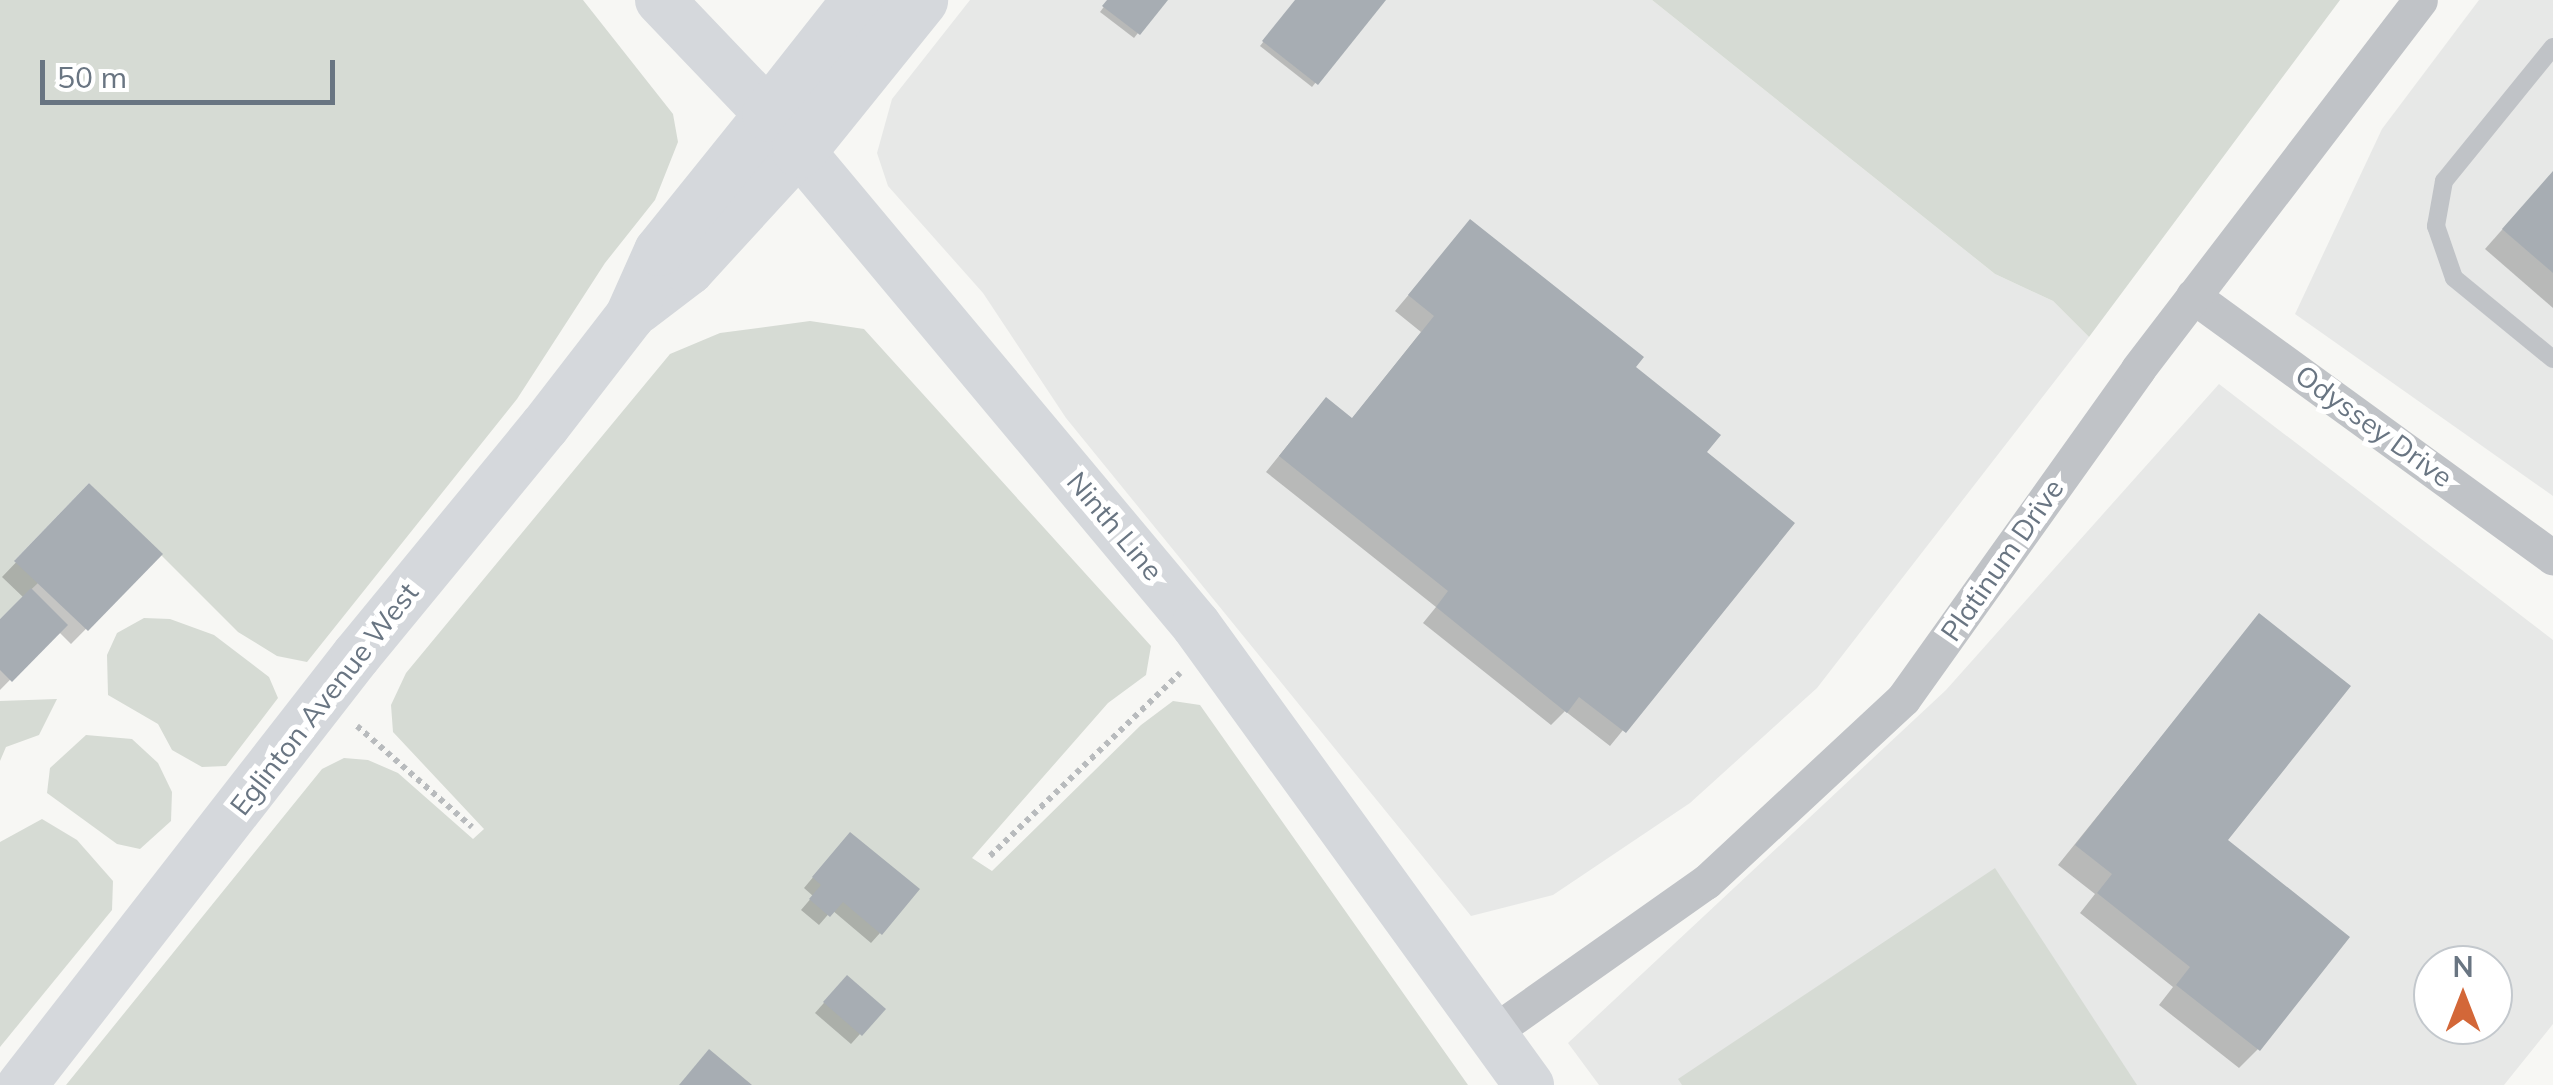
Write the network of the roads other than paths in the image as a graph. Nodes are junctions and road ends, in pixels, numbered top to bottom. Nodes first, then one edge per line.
1 (660, 0) edge
2 (860, 0) edge
3 (920, 0) edge
4 (2420, 0) edge
5 (2553, 47) edge
6 (784, 132) junction
7 (2193, 296) junction
8 (2553, 359) edge
9 (2553, 558) edge
10 (1493, 1032) junction
11 (22, 1085) edge
12 (1529, 1085) edge

1 - 6 main road, Ninth Line
2 - 6 main road, Eglinton Avenue West
3 - 6 main road, Eglinton Avenue West
4 - 7 street, Platinum Drive
5 - 8 lane
6 - 10 main road, Ninth Line
6 - 11 main road, Eglinton Avenue West
7 - 9 street, Odyssey Drive
7 - 10 street, Platinum Drive
10 - 12 main road, Ninth Line

